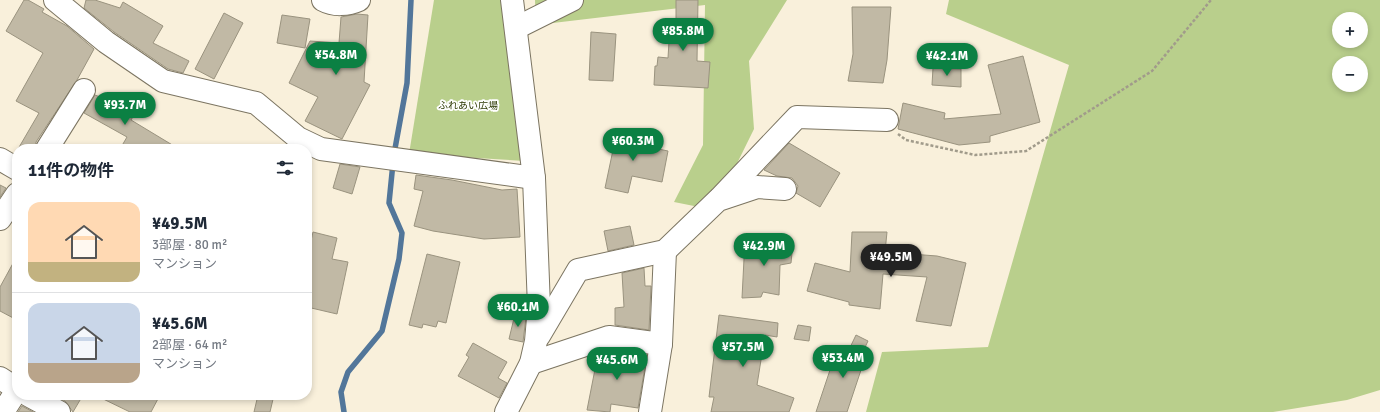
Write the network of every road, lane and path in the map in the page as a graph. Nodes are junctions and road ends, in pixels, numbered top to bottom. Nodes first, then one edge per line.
1 (55, 0) edge
2 (323, 0) edge
3 (359, 0) edge
4 (512, 0) edge
5 (572, 0) edge
6 (1211, 0) edge
7 (516, 28) junction
8 (84, 90) dead end
9 (882, 120) joint
10 (50, 144) edge
11 (312, 144) edge
12 (312, 144) edge
13 (0, 159) edge
14 (12, 166) edge
15 (534, 178) junction
16 (785, 189) dead end
17 (718, 200) junction
18 (12, 201) edge
19 (0, 219) edge
20 (666, 252) junction
21 (536, 341) junction
22 (661, 344) junction
23 (531, 363) junction
24 (0, 378) edge
25 (12, 386) edge
26 (12, 397) edge
27 (37, 400) edge
28 (2, 412) edge
29 (59, 412) edge
30 (506, 412) edge
31 (650, 412) edge

1 - 12 street
2 - 3 street
4 - 7 street
5 - 7 street
6 - 9 path
7 - 15 street
8 - 10 street
9 - 17 street
11 - 15 street
13 - 14 street
15 - 21 street
16 - 17 street
17 - 20 street
18 - 19 street
20 - 21 street
20 - 22 street
21 - 23 street
22 - 23 street
22 - 31 street
23 - 30 street
24 - 25 street
26 - 28 street
27 - 29 street

